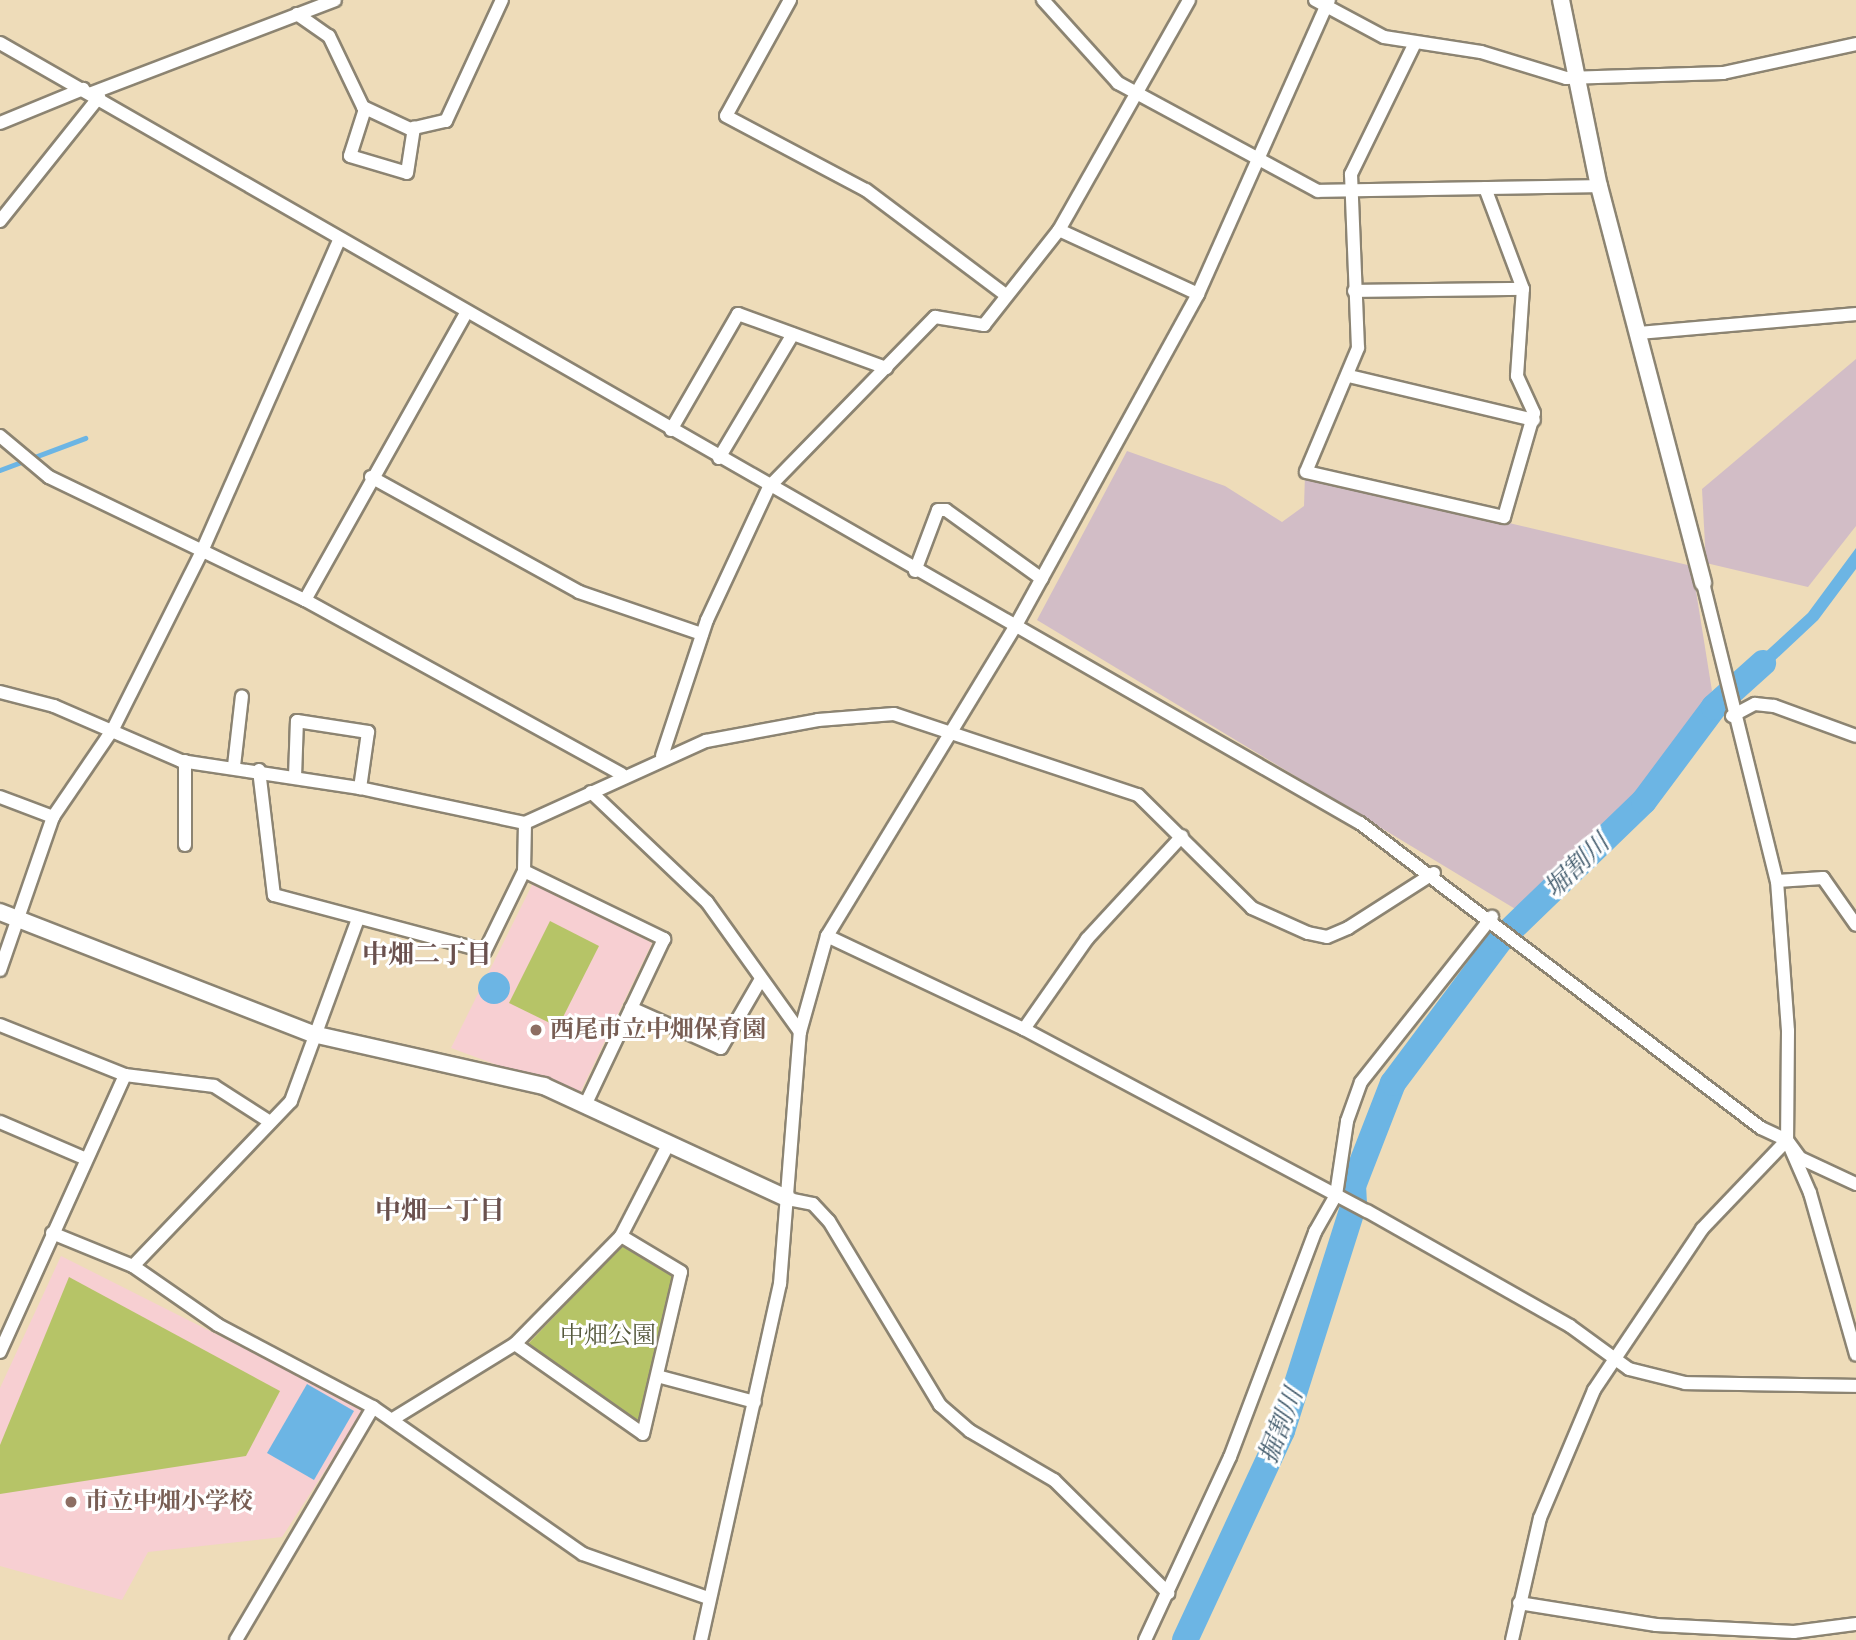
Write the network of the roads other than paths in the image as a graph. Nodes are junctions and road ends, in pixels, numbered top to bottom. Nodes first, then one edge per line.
1 (335, 0) edge
2 (502, 0) edge
3 (790, 0) edge
4 (1043, 0) edge
5 (1189, 0) edge
6 (1561, 0) edge
7 (1323, 2) edge
8 (298, 14) junction
9 (0, 43) edge
10 (1856, 44) edge
11 (1414, 45) junction
12 (1577, 78) junction
13 (91, 93) junction
14 (1135, 95) junction
15 (365, 109) junction
16 (0, 123) edge
17 (414, 128) junction
18 (1260, 161) junction
19 (1599, 186) junction
20 (1485, 188) junction
21 (1349, 192) junction
22 (0, 221) edge
23 (1059, 230) junction
24 (339, 240) junction
25 (1523, 289) junction
26 (1354, 291) junction
27 (1198, 294) junction
28 (1006, 295) junction
29 (466, 313) junction
30 (1856, 314) edge
31 (793, 334) junction
32 (1639, 334) junction
33 (886, 368) junction
34 (1349, 376) junction
35 (1534, 420) junction
36 (671, 430) junction
37 (0, 436) edge
38 (719, 458) junction
39 (371, 477) junction
40 (769, 487) junction
41 (202, 551) junction
42 (915, 571) junction
43 (1042, 579) junction
44 (1703, 583) joint
45 (305, 600) junction
46 (1015, 627) junction
47 (702, 635) junction
48 (0, 692) edge
49 (242, 696) dead end
50 (1732, 716) junction
51 (113, 729) junction
52 (1856, 736) edge
53 (951, 737) junction
54 (662, 756) junction
55 (184, 761) junction
56 (234, 766) junction
57 (259, 770) junction
58 (621, 774) junction
59 (295, 777) junction
60 (360, 788) junction
61 (591, 792) junction
62 (0, 797) edge
63 (53, 817) junction
64 (525, 823) junction
65 (1182, 836) junction
66 (185, 845) dead end
67 (524, 871) junction
68 (1434, 873) junction
69 (1777, 881) junction
70 (0, 912) edge
71 (1492, 917) junction
72 (18, 919) junction
73 (358, 919) junction
74 (1856, 925) edge
75 (827, 936) junction
76 (0, 970) edge
77 (761, 979) junction
78 (631, 1008) junction
79 (0, 1025) edge
80 (1024, 1029) junction
81 (800, 1032) junction
82 (313, 1034) junction
83 (125, 1075) junction
84 (585, 1105) junction
85 (267, 1120) junction
86 (0, 1122) edge
87 (1787, 1140) junction
88 (669, 1143) junction
89 (84, 1158) junction
90 (1856, 1184) edge
91 (1336, 1195) junction
92 (788, 1199) junction
93 (52, 1233) junction
94 (621, 1236) junction
95 (133, 1266) junction
96 (515, 1344) junction
97 (1855, 1349) edge
98 (0, 1352) edge
99 (1616, 1356) junction
100 (661, 1377) junction
101 (1856, 1386) edge
102 (755, 1402) junction
103 (373, 1407) junction
104 (393, 1419) junction
105 (1168, 1592) junction
106 (708, 1598) junction
107 (1519, 1603) junction
108 (1856, 1623) edge
109 (236, 1640) edge
110 (701, 1640) edge
111 (1145, 1640) edge
112 (1513, 1640) edge

1 - 8 street
2 - 17 street
3 - 28 street
4 - 14 street
5 - 14 street
6 - 12 street
7 - 11 street
7 - 18 street
8 - 13 street
8 - 15 street
9 - 13 street
10 - 12 street
11 - 12 street
11 - 21 street
12 - 19 street
13 - 16 street
13 - 22 street
13 - 24 street
14 - 18 street
14 - 23 street
15 - 17 street
15 - 17 street
18 - 21 street
18 - 27 street
19 - 20 street
19 - 32 street
20 - 21 street
20 - 25 street
21 - 26 street
23 - 27 street
23 - 28 street
24 - 29 street
24 - 41 street
25 - 26 street
25 - 35 street
26 - 34 street
27 - 43 street
28 - 33 street
29 - 36 street
29 - 39 street
30 - 32 street
31 - 33 street
31 - 36 street
31 - 38 street
32 - 44 street
33 - 40 street
34 - 35 street
34 - 35 street
36 - 38 street
37 - 41 street
38 - 40 street
39 - 45 street
39 - 47 street
40 - 42 street
40 - 47 street
41 - 45 street
41 - 51 street
42 - 43 street
42 - 46 street
43 - 46 street
44 - 50 street
45 - 58 street
46 - 53 street
46 - 68 street
47 - 54 street
48 - 51 street
49 - 56 street
50 - 52 street
50 - 69 street
51 - 55 street
51 - 63 street
53 - 54 street
53 - 65 street
53 - 75 street
54 - 58 street
55 - 56 street
55 - 66 street
56 - 57 street
57 - 59 street
57 - 73 street
58 - 61 street
59 - 60 street
59 - 60 street
60 - 64 street
61 - 64 street
61 - 77 street
62 - 63 street
63 - 72 street
64 - 67 street
65 - 68 street
65 - 80 street
67 - 73 street
67 - 78 street
68 - 71 street
69 - 74 street
69 - 87 street
70 - 72 street
71 - 87 street
71 - 91 street
72 - 76 street
72 - 82 street
73 - 82 street
75 - 80 street
75 - 81 street
77 - 78 street
77 - 81 street
78 - 84 street
79 - 83 street
80 - 91 street
81 - 92 street
82 - 84 street
82 - 85 street
83 - 85 street
83 - 89 street
84 - 88 street
85 - 95 street
86 - 89 street
87 - 90 street
87 - 97 street
87 - 99 street
88 - 92 street
88 - 94 street
89 - 93 street
91 - 99 street
91 - 105 street
92 - 102 street
92 - 105 street
93 - 95 street
93 - 98 street
94 - 96 street
94 - 100 street
95 - 103 street
96 - 100 street
96 - 104 street
99 - 101 street
99 - 107 street
100 - 102 street
102 - 106 street
103 - 104 street
103 - 109 street
104 - 106 street
105 - 111 street
106 - 110 street
107 - 108 street
107 - 112 street

